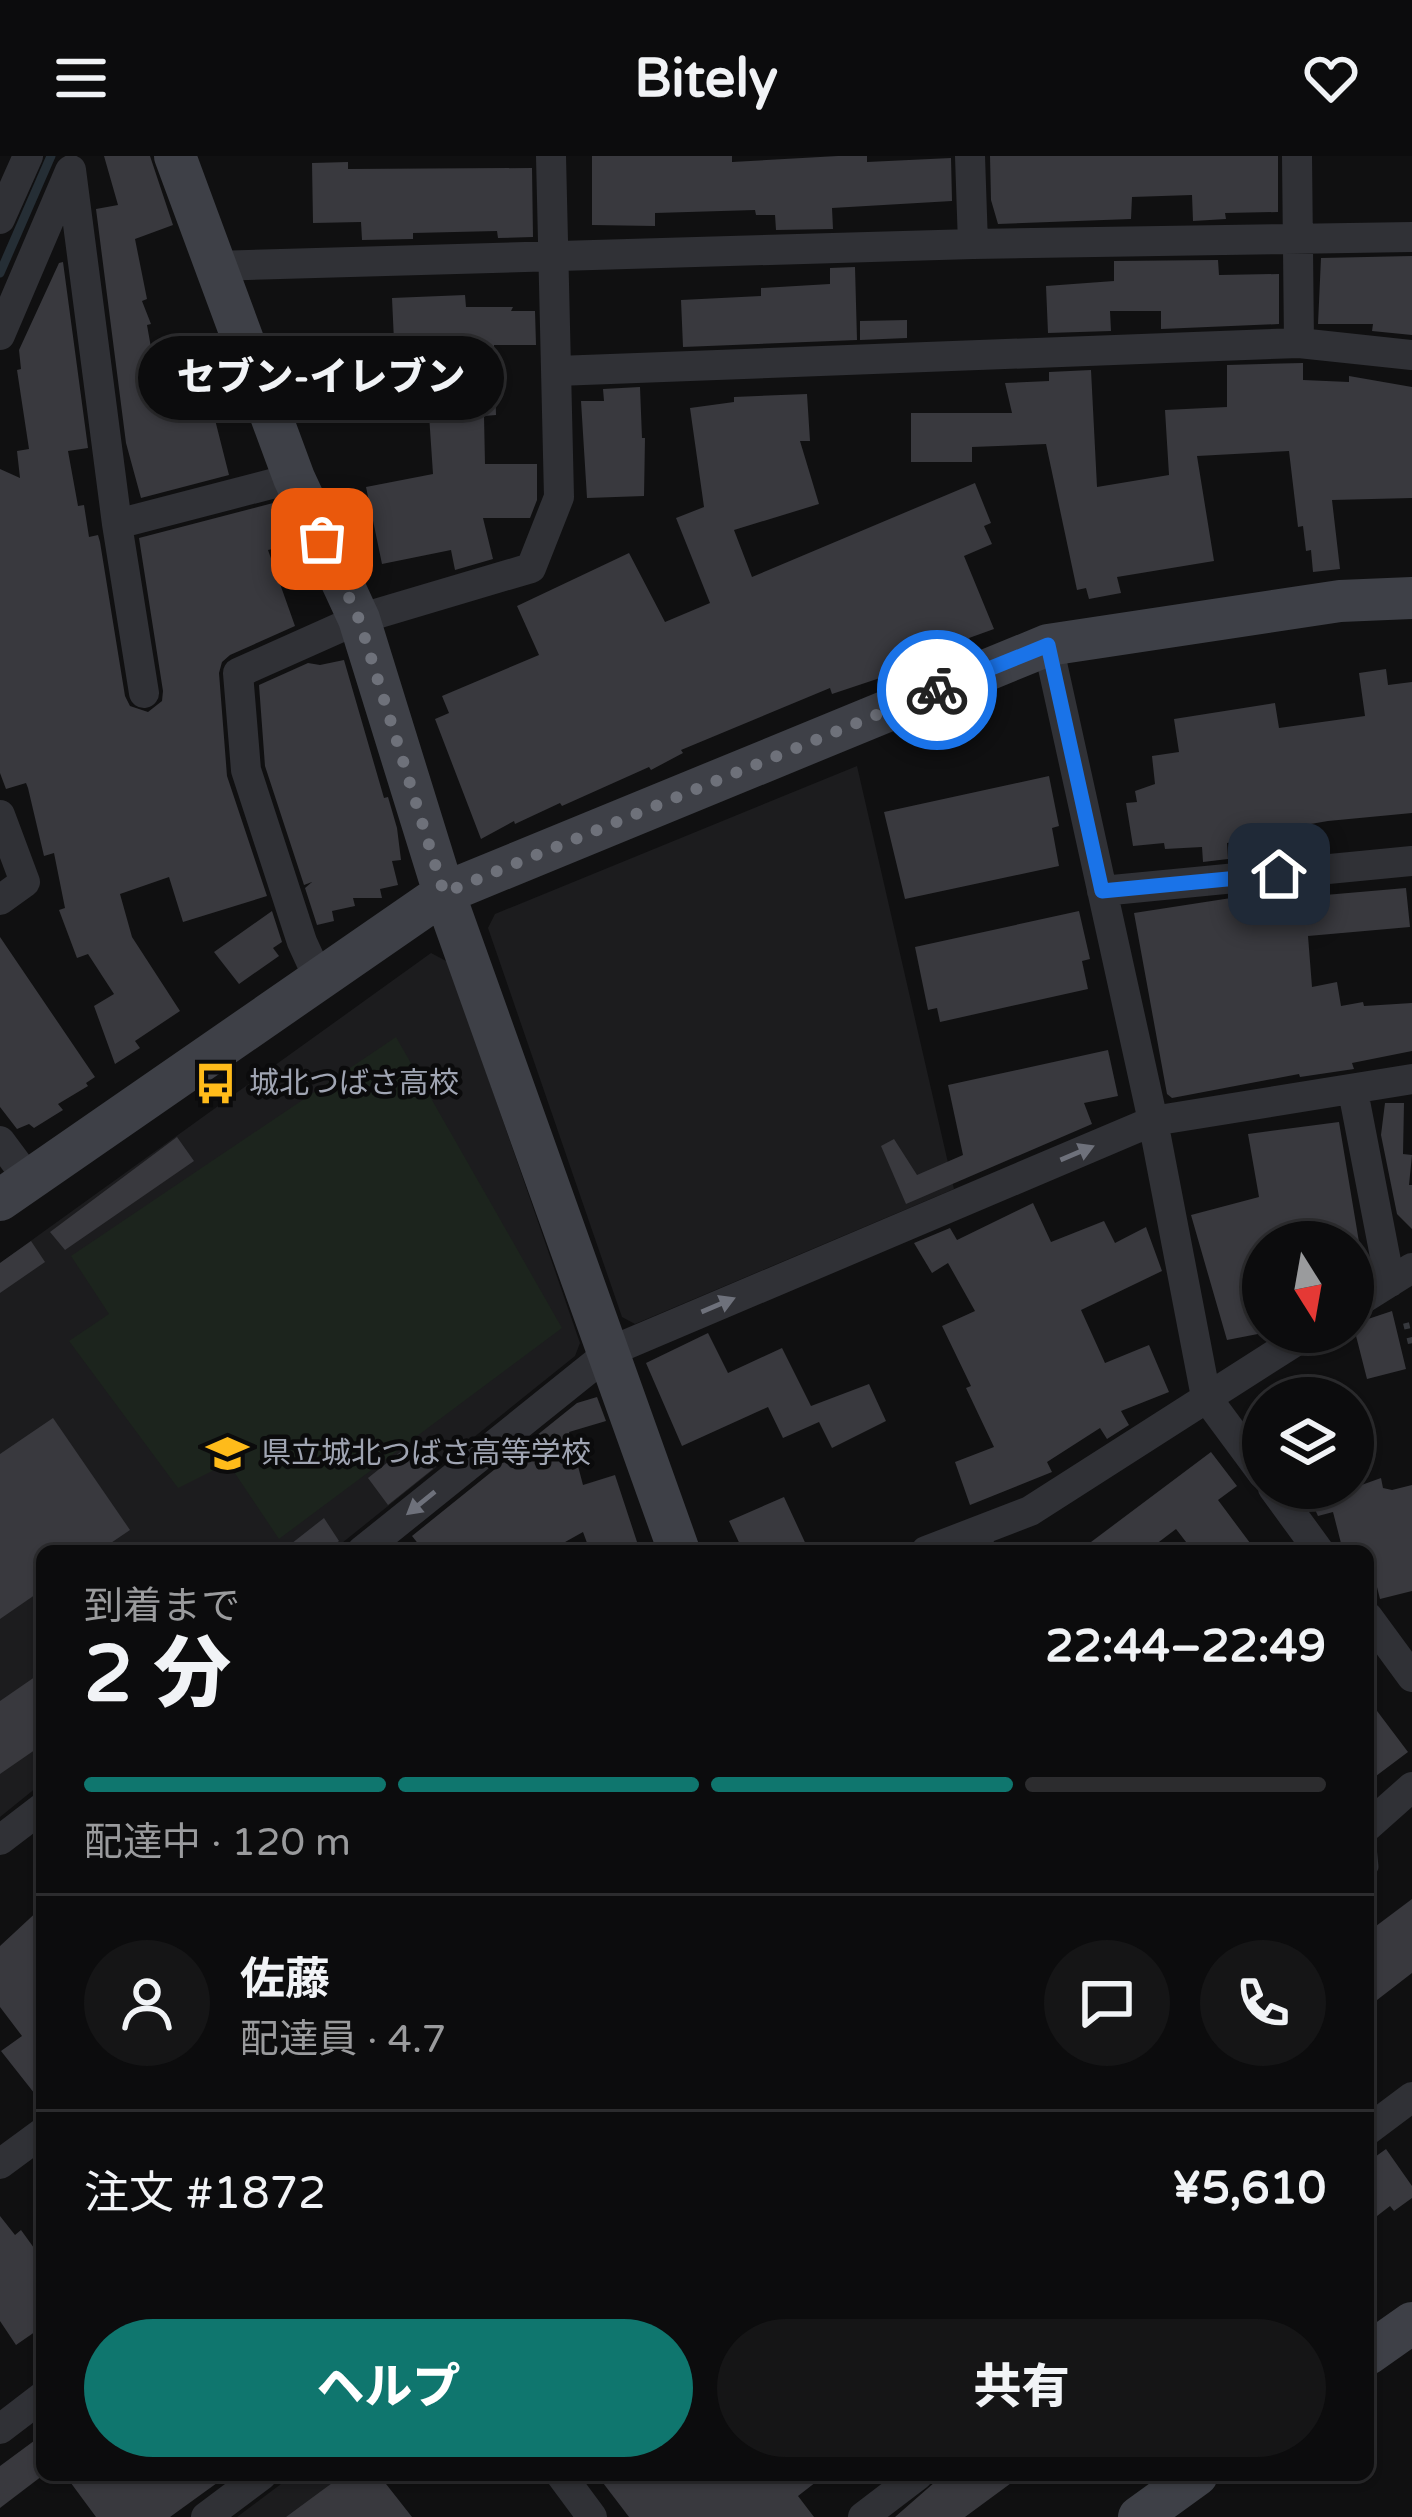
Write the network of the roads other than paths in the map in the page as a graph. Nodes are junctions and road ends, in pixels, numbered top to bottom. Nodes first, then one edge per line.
1 (28, 156) edge
2 (175, 156) edge
3 (551, 156) edge
4 (970, 156) edge
5 (1297, 156) edge
6 (76, 163) edge
7 (0, 219) edge
8 (1412, 237) edge
9 (1300, 241) junction
10 (973, 244) junction
11 (554, 256) junction
12 (215, 266) junction
13 (0, 335) edge
14 (1299, 343) junction
15 (1412, 355) edge
16 (556, 371) junction
17 (294, 478) junction
18 (117, 524) junction
19 (1412, 598) edge
20 (359, 619) junction
21 (1048, 645) junction
22 (144, 693) dead end
23 (0, 815) edge
24 (1412, 861) edge
25 (1102, 891) junction
26 (444, 893) junction
27 (0, 900) edge
28 (320, 979) junction
29 (1412, 1079) edge
30 (1353, 1091) junction
31 (1153, 1121) junction
32 (0, 1141) edge
33 (14, 1190) edge
34 (1401, 1275) edge
35 (1374, 1292) edge
36 (611, 1351) junction
37 (1276, 1353) edge
38 (1206, 1397) junction
39 (1242, 1446) edge
40 (1288, 1509) edge
41 (984, 1541) edge
42 (369, 1545) edge
43 (678, 1545) edge
44 (1315, 1545) edge
45 (1374, 1625) edge
46 (1412, 1677) edge
47 (1412, 1787) edge
48 (36, 1813) edge
49 (1374, 1821) edge
50 (0, 1840) edge
51 (1412, 2097) edge
52 (1374, 2126) edge
53 (36, 2137) edge
54 (0, 2164) edge
55 (1412, 2323) edge
56 (1374, 2350) edge
57 (36, 2402) edge
58 (0, 2429) edge
59 (254, 2481) edge
60 (565, 2481) edge
61 (910, 2481) edge
62 (1189, 2481) edge
63 (206, 2517) edge
64 (592, 2517) edge
65 (863, 2517) edge
66 (1139, 2517) edge

1 - 7 street
2 - 12 street
3 - 11 street
4 - 10 street
5 - 9 street
6 - 13 street
6 - 18 street
8 - 9 street
9 - 10 street
9 - 14 street
10 - 11 street
11 - 12 street
11 - 16 street
12 - 17 street
14 - 15 street
14 - 16 street
16 - 20 street
17 - 18 street
17 - 20 street
18 - 22 street
19 - 21 street
20 - 26 street
20 - 28 street
21 - 25 street
21 - 26 street
23 - 27 street
24 - 25 street
25 - 31 street
26 - 28 street
26 - 36 street
28 - 33 street
29 - 30 street
30 - 31 street
30 - 34 street
36 -> 31 street
31 - 38 street
32 - 33 street
34 - 35 street
36 -> 42 street
36 - 43 street
37 - 38 street
38 - 39 street
38 - 41 street
40 - 44 street
45 - 46 street
47 - 49 street
48 - 50 street
51 - 52 street
53 - 54 street
55 - 56 street
57 - 58 street
59 - 63 street
60 - 64 street
61 - 65 street
62 - 66 street

